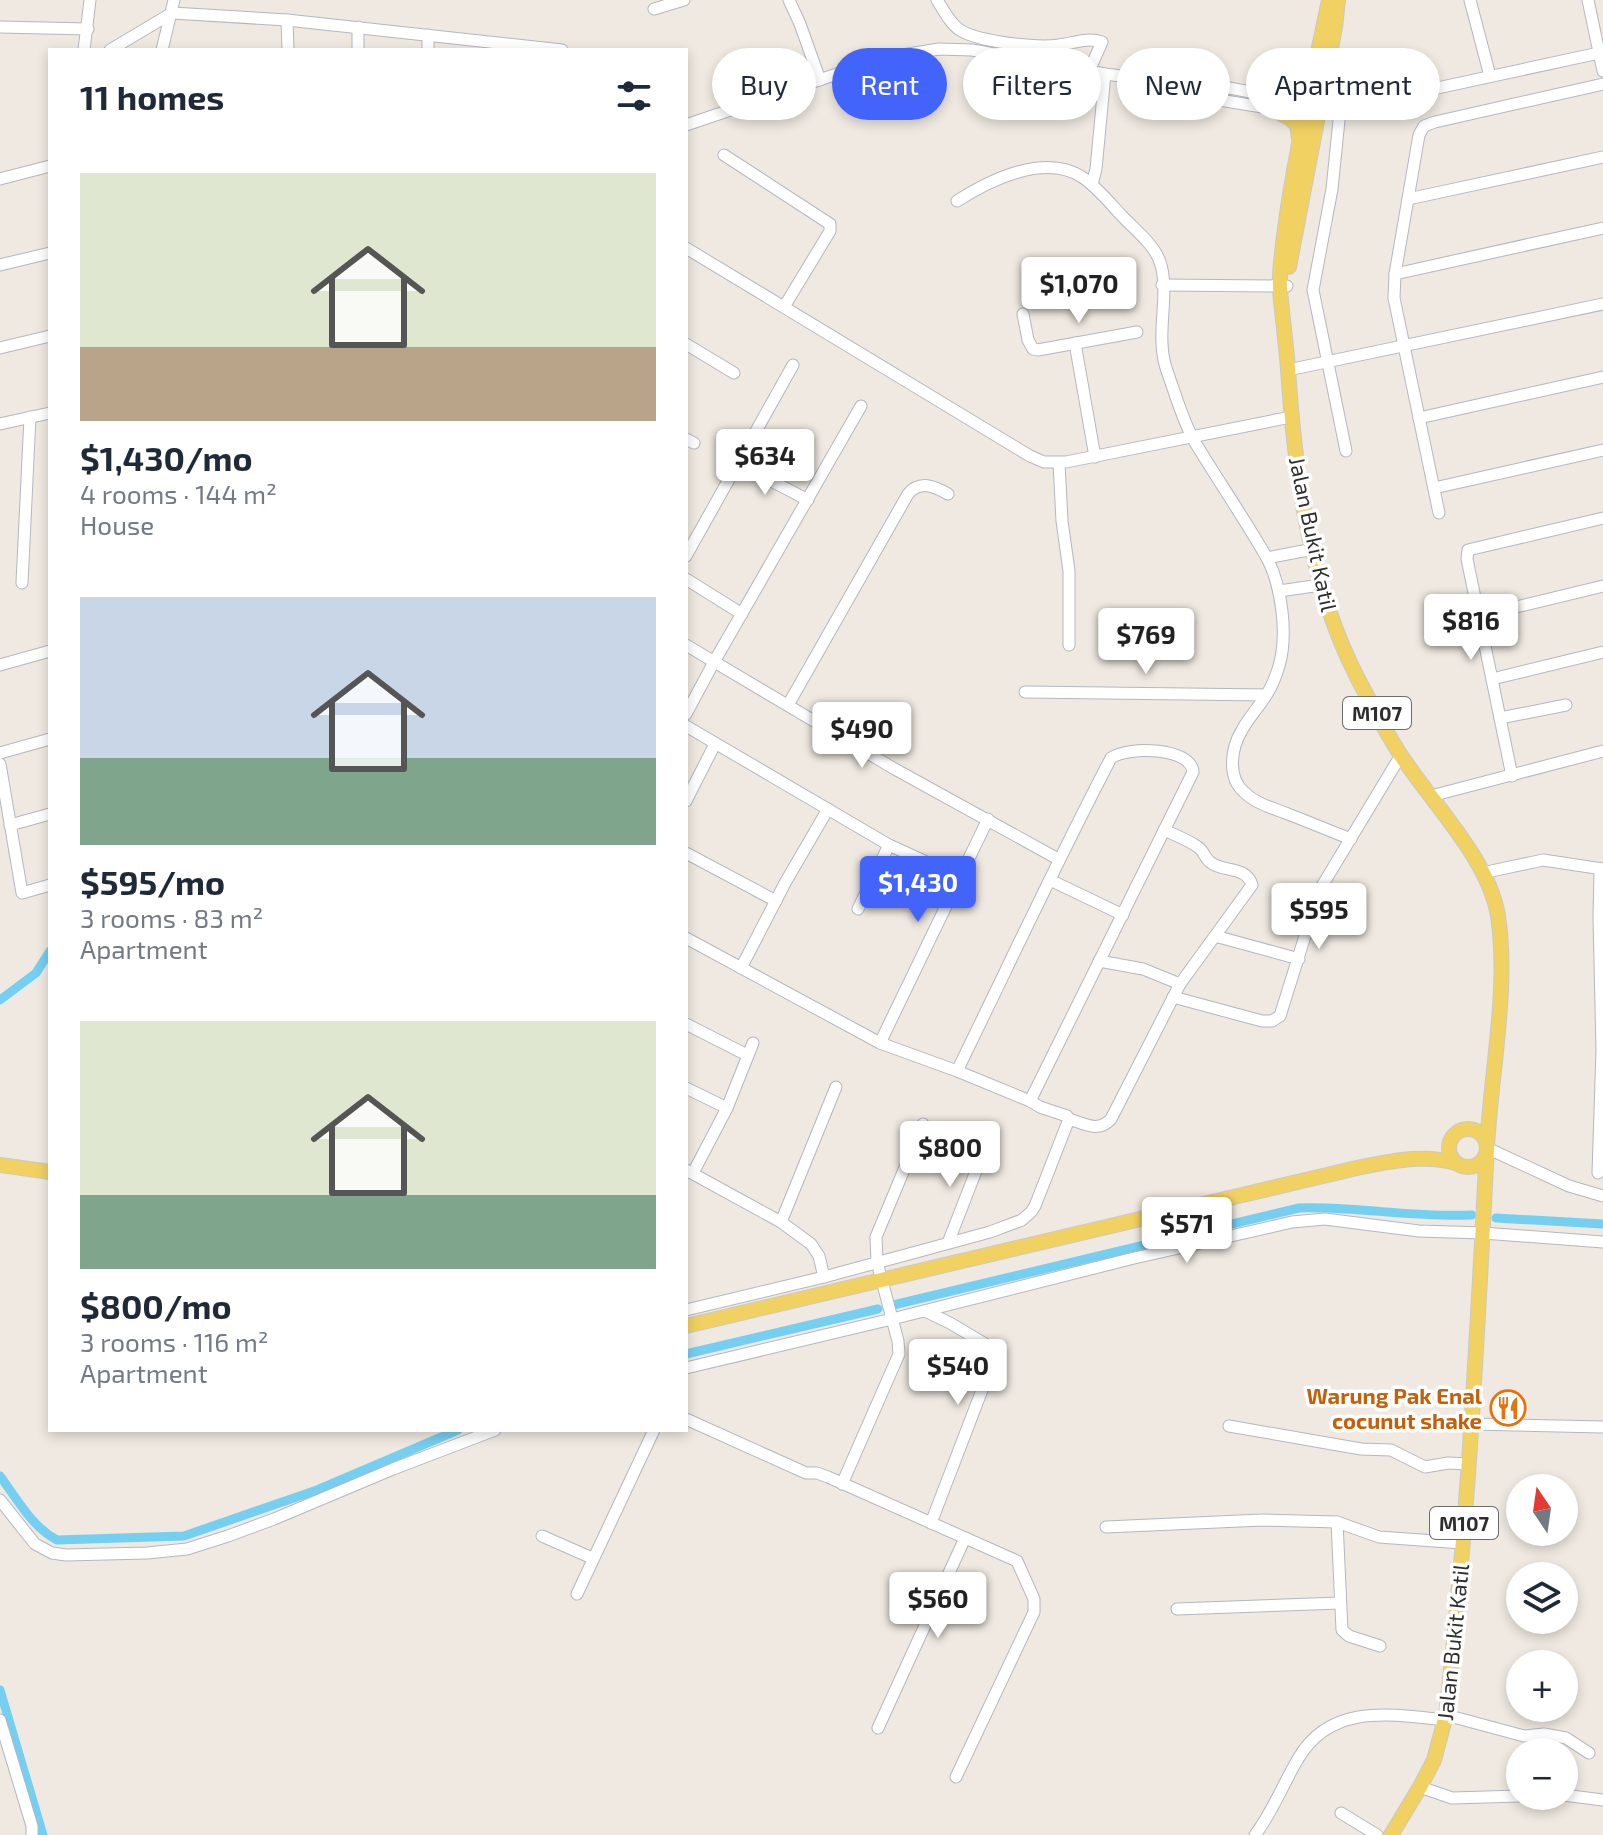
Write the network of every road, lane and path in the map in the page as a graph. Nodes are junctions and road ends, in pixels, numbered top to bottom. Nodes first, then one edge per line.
1 (90, 0) edge
2 (174, 0) edge
3 (192, 0) edge
4 (684, 0) edge
5 (789, 0) edge
6 (937, 0) edge
7 (1329, 0) edge
8 (1338, 0) edge
9 (1470, 0) edge
10 (1588, 0) edge
11 (654, 9) dead end
12 (172, 13) junction
13 (190, 15) junction
14 (287, 20) junction
15 (0, 27) edge
16 (358, 27) junction
17 (88, 29) junction
18 (428, 35) junction
19 (499, 46) edge
20 (84, 48) edge
21 (113, 48) edge
22 (163, 48) edge
23 (288, 48) edge
24 (358, 48) edge
25 (428, 48) edge
26 (530, 48) edge
27 (1099, 48) edge
28 (1319, 48) edge
29 (1331, 48) edge
30 (963, 50) edge
31 (1599, 53) junction
32 (1603, 71) edge
33 (1101, 73) edge
34 (1105, 74) junction
35 (1490, 76) junction
36 (820, 80) junction
37 (1603, 84) edge
38 (1246, 96) edge
39 (1292, 120) edge
40 (1306, 120) edge
41 (1311, 120) edge
42 (1317, 120) edge
43 (688, 124) edge
44 (1314, 134) junction
45 (724, 155) dead end
46 (1603, 157) edge
47 (1297, 162) junction
48 (48, 167) edge
49 (0, 179) edge
50 (1092, 184) junction
51 (1408, 199) junction
52 (957, 201) dead end
53 (1603, 228) edge
54 (688, 249) edge
55 (48, 253) edge
56 (0, 265) edge
57 (1395, 274) junction
58 (1162, 285) junction
59 (1284, 286) junction
60 (1603, 304) edge
61 (784, 307) junction
62 (1023, 314) dead end
63 (1137, 332) dead end
64 (48, 336) edge
65 (1075, 343) junction
66 (688, 345) edge
67 (1404, 346) junction
68 (0, 348) edge
69 (1328, 362) junction
70 (793, 365) dead end
71 (1288, 370) junction
72 (734, 373) dead end
73 (1603, 377) edge
74 (861, 406) dead end
75 (48, 413) edge
76 (30, 417) junction
77 (1291, 417) junction
78 (1419, 418) junction
79 (0, 424) edge
80 (1192, 436) junction
81 (1603, 450) edge
82 (1346, 451) dead end
83 (1095, 457) junction
84 (1059, 463) junction
85 (739, 464) junction
86 (1434, 488) junction
87 (948, 494) dead end
88 (808, 500) junction
89 (1439, 513) dead end
90 (1603, 518) edge
91 (1313, 549) junction
92 (688, 553) edge
93 (1267, 558) junction
94 (688, 580) edge
95 (22, 583) dead end
96 (1321, 585) junction
97 (1603, 586) edge
98 (1279, 591) junction
99 (742, 614) junction
100 (1479, 616) junction
101 (1069, 645) dead end
102 (688, 646) edge
103 (48, 652) edge
104 (1603, 652) edge
105 (714, 662) junction
106 (0, 665) edge
107 (1492, 679) junction
108 (1025, 692) dead end
109 (1266, 695) junction
110 (788, 705) junction
111 (1566, 705) dead end
112 (688, 710) edge
113 (1500, 718) junction
114 (688, 727) edge
115 (48, 740) edge
116 (715, 744) junction
117 (1603, 751) edge
118 (0, 753) edge
119 (1401, 755) junction
120 (0, 764) edge
121 (1512, 776) junction
122 (1431, 796) junction
123 (688, 797) edge
124 (828, 809) junction
125 (48, 815) edge
126 (988, 819) junction
127 (10, 825) junction
128 (1164, 830) junction
129 (1351, 839) junction
130 (889, 845) junction
131 (688, 854) edge
132 (1058, 859) junction
133 (1602, 869) edge
134 (1482, 873) junction
135 (959, 877) junction
136 (1050, 880) junction
137 (48, 886) edge
138 (776, 901) junction
139 (858, 909) dead end
140 (1123, 915) junction
141 (1215, 936) junction
142 (688, 939) edge
143 (1299, 959) junction
144 (1099, 961) junction
145 (741, 968) junction
146 (1180, 984) junction
147 (1173, 997) junction
148 (688, 1025) edge
149 (753, 1043) dead end
150 (880, 1043) junction
151 (747, 1055) junction
152 (957, 1071) junction
153 (836, 1087) dead end
154 (688, 1089) edge
155 (1490, 1100) junction
156 (1030, 1101) junction
157 (727, 1108) junction
158 (1069, 1119) junction
159 (923, 1124) dead end
160 (1456, 1133) junction
161 (985, 1148) dead end
162 (1487, 1148) junction
163 (1413, 1158) junction
164 (1459, 1164) junction
165 (0, 1165) edge
166 (48, 1172) edge
167 (689, 1172) edge
168 (1598, 1173) dead end
169 (1603, 1196) edge
170 (1485, 1198) junction
171 (781, 1222) junction
172 (1483, 1233) junction
173 (1603, 1242) edge
174 (948, 1243) junction
175 (877, 1262) junction
176 (824, 1277) junction
177 (882, 1279) junction
178 (688, 1310) edge
179 (925, 1311) junction
180 (892, 1319) junction
181 (688, 1326) edge
182 (688, 1368) edge
183 (688, 1420) edge
184 (1472, 1424) junction
185 (1229, 1426) dead end
186 (1603, 1427) edge
187 (490, 1432) edge
188 (653, 1432) edge
189 (1469, 1464) junction
190 (842, 1484) junction
191 (0, 1500) edge
192 (1337, 1522) junction
193 (931, 1523) junction
194 (1106, 1527) dead end
195 (542, 1536) dead end
196 (965, 1538) junction
197 (1462, 1543) junction
198 (592, 1558) junction
199 (577, 1594) dead end
200 (1340, 1603) junction
201 (1177, 1609) dead end
202 (1380, 1646) dead end
203 (1446, 1717) junction
204 (0, 1720) edge
205 (878, 1728) dead end
206 (1589, 1753) dead end
207 (956, 1777) dead end
208 (1420, 1787) junction
209 (1506, 1796) edge
210 (1578, 1797) edge
211 (1603, 1800) edge
212 (1341, 1813) dead end
213 (32, 1835) edge
214 (1255, 1835) edge
215 (1377, 1835) edge
216 (1391, 1835) edge

1 - 17 street
2 - 12 street
3 - 13 street
4 - 11 street
5 - 36 street
6 - 27 street
7 - 28 main road, Jalan Bukit Katil / M107
8 - 29 main road, Jalan Bukit Katil / M107
9 - 35 street
10 - 31 street
12 - 13 street
12 - 21 street
12 - 22 street
13 - 14 street
14 - 16 street
14 - 23 street
15 - 17 street
16 - 18 street
16 - 24 street
17 - 20 street
18 - 19 street
18 - 25 street
19 - 26 street
30 - 36 street
31 - 32 street
31 - 35 street
33 - 34 street
34 - 38 street
34 - 50 street
35 - 69 street
36 - 43 street
37 - 51 street
39 - 47 main road
40 - 47 main road, Jalan Bukit Katil / M107
41 - 44 main road
42 - 44 main road, Jalan Bukit Katil / M107
44 - 59 main road, Jalan Bukit Katil / M107
45 - 61 street
46 - 51 street
47 - 59 main road, Jalan Bukit Katil / M107
48 - 49 street
50 - 52 street
50 - 58 street
51 - 57 street
53 - 57 street
54 - 61 street
55 - 56 street
57 - 67 street
58 - 59 street
58 - 80 street
59 - 71 main road, Jalan Bukit Katil / M107
60 - 67 street
61 - 84 street
62 - 65 street
63 - 65 street
64 - 68 street
65 - 83 street
66 - 72 street
67 - 69 street
67 - 78 street
69 - 71 street
69 - 82 street
70 - 85 street
71 - 77 main road, Jalan Bukit Katil / M107
73 - 78 street
74 - 88 street
75 - 76 street
76 - 79 street
76 - 95 street
77 - 80 street
77 - 91 main road, Jalan Bukit Katil / M107
78 - 86 street
80 - 83 street
80 - 93 street
81 - 86 street
83 - 84 street
84 - 101 street
85 - 88 street
85 - 92 street
86 - 89 street
87 - 110 street
88 - 99 street
90 - 100 street
91 - 93 street
91 - 96 main road, Jalan Bukit Katil / M107
93 - 98 street
94 - 99 street
96 - 98 street
96 - 119 main road, Jalan Bukit Katil / M107
97 - 100 street
98 - 109 street
99 - 105 street
100 - 107 street
102 - 105 street
103 - 106 street
104 - 107 street
105 - 110 street
105 - 112 street
107 - 113 street
108 - 109 street
109 - 129 street
110 - 126 street
111 - 113 street
113 - 121 street
114 - 116 street
115 - 118 street
116 - 123 street
116 - 124 street
117 - 121 street
119 - 122 main road, Jalan Bukit Katil / M107
119 - 129 street
120 - 127 street
121 - 122 street
122 - 134 main road, Jalan Bukit Katil / M107
124 - 130 street
124 - 138 street
125 - 127 street
126 - 132 street
126 - 135 street
127 - 137 street
128 - 132 street
128 - 140 street
128 - 141 street
129 - 143 street
130 - 135 street
130 - 139 street
131 - 138 street
132 - 136 street
133 - 134 street
133 - 168 street
134 - 155 main road, Jalan Bukit Katil / M107
135 - 150 street
136 - 140 street
136 - 152 street
138 - 145 street
140 - 144 street
141 - 143 street
141 - 146 street
142 - 145 street
143 - 147 street
144 - 146 street
144 - 156 street
145 - 150 street
146 - 147 street
147 - 158 street
148 - 151 street
149 - 151 street
150 - 152 street
151 - 157 street
152 - 156 street
153 - 171 street
154 - 157 street
155 - 160 main road
155 - 162 main road, M107
156 - 158 street
157 - 167 street
158 - 174 street
159 - 175 street
160 - 162 main road
160 - 163 main road
160 - 164 main road
161 - 174 street
162 - 164 main road
162 - 169 street
162 - 170 main road, M107
163 - 164 main road
163 - 177 main road
164 - 170 main road
165 - 166 main road
167 - 171 street
170 - 172 main road, Jalan Bukit Katil / M107
171 - 176 street
172 - 173 street
172 - 179 street
172 - 184 main road, Jalan Bukit Katil / M107
174 - 175 street
175 - 176 street
175 - 177 street
176 - 178 street
177 - 180 street
177 - 181 main road
179 - 180 street
179 - 193 street
180 - 182 street
180 - 190 street
183 - 190 street
184 - 186 street
184 - 189 main road, Jalan Bukit Katil / M107
185 - 189 street
187 - 191 street
188 - 198 street
189 - 197 main road, Jalan Bukit Katil / M107
190 - 193 street
192 - 194 street
192 - 197 street
192 - 200 street
193 - 196 street
195 - 198 street
196 - 205 street
196 - 207 street
197 - 203 main road, Jalan Bukit Katil / M107
198 - 199 street
200 - 201 street
200 - 202 street
203 - 206 street
203 - 208 main road, Jalan Bukit Katil / M107
203 - 214 street
204 - 213 street
208 - 209 street
208 - 216 main road, Jalan Bukit Katil / M107
210 - 211 street
212 - 215 street

